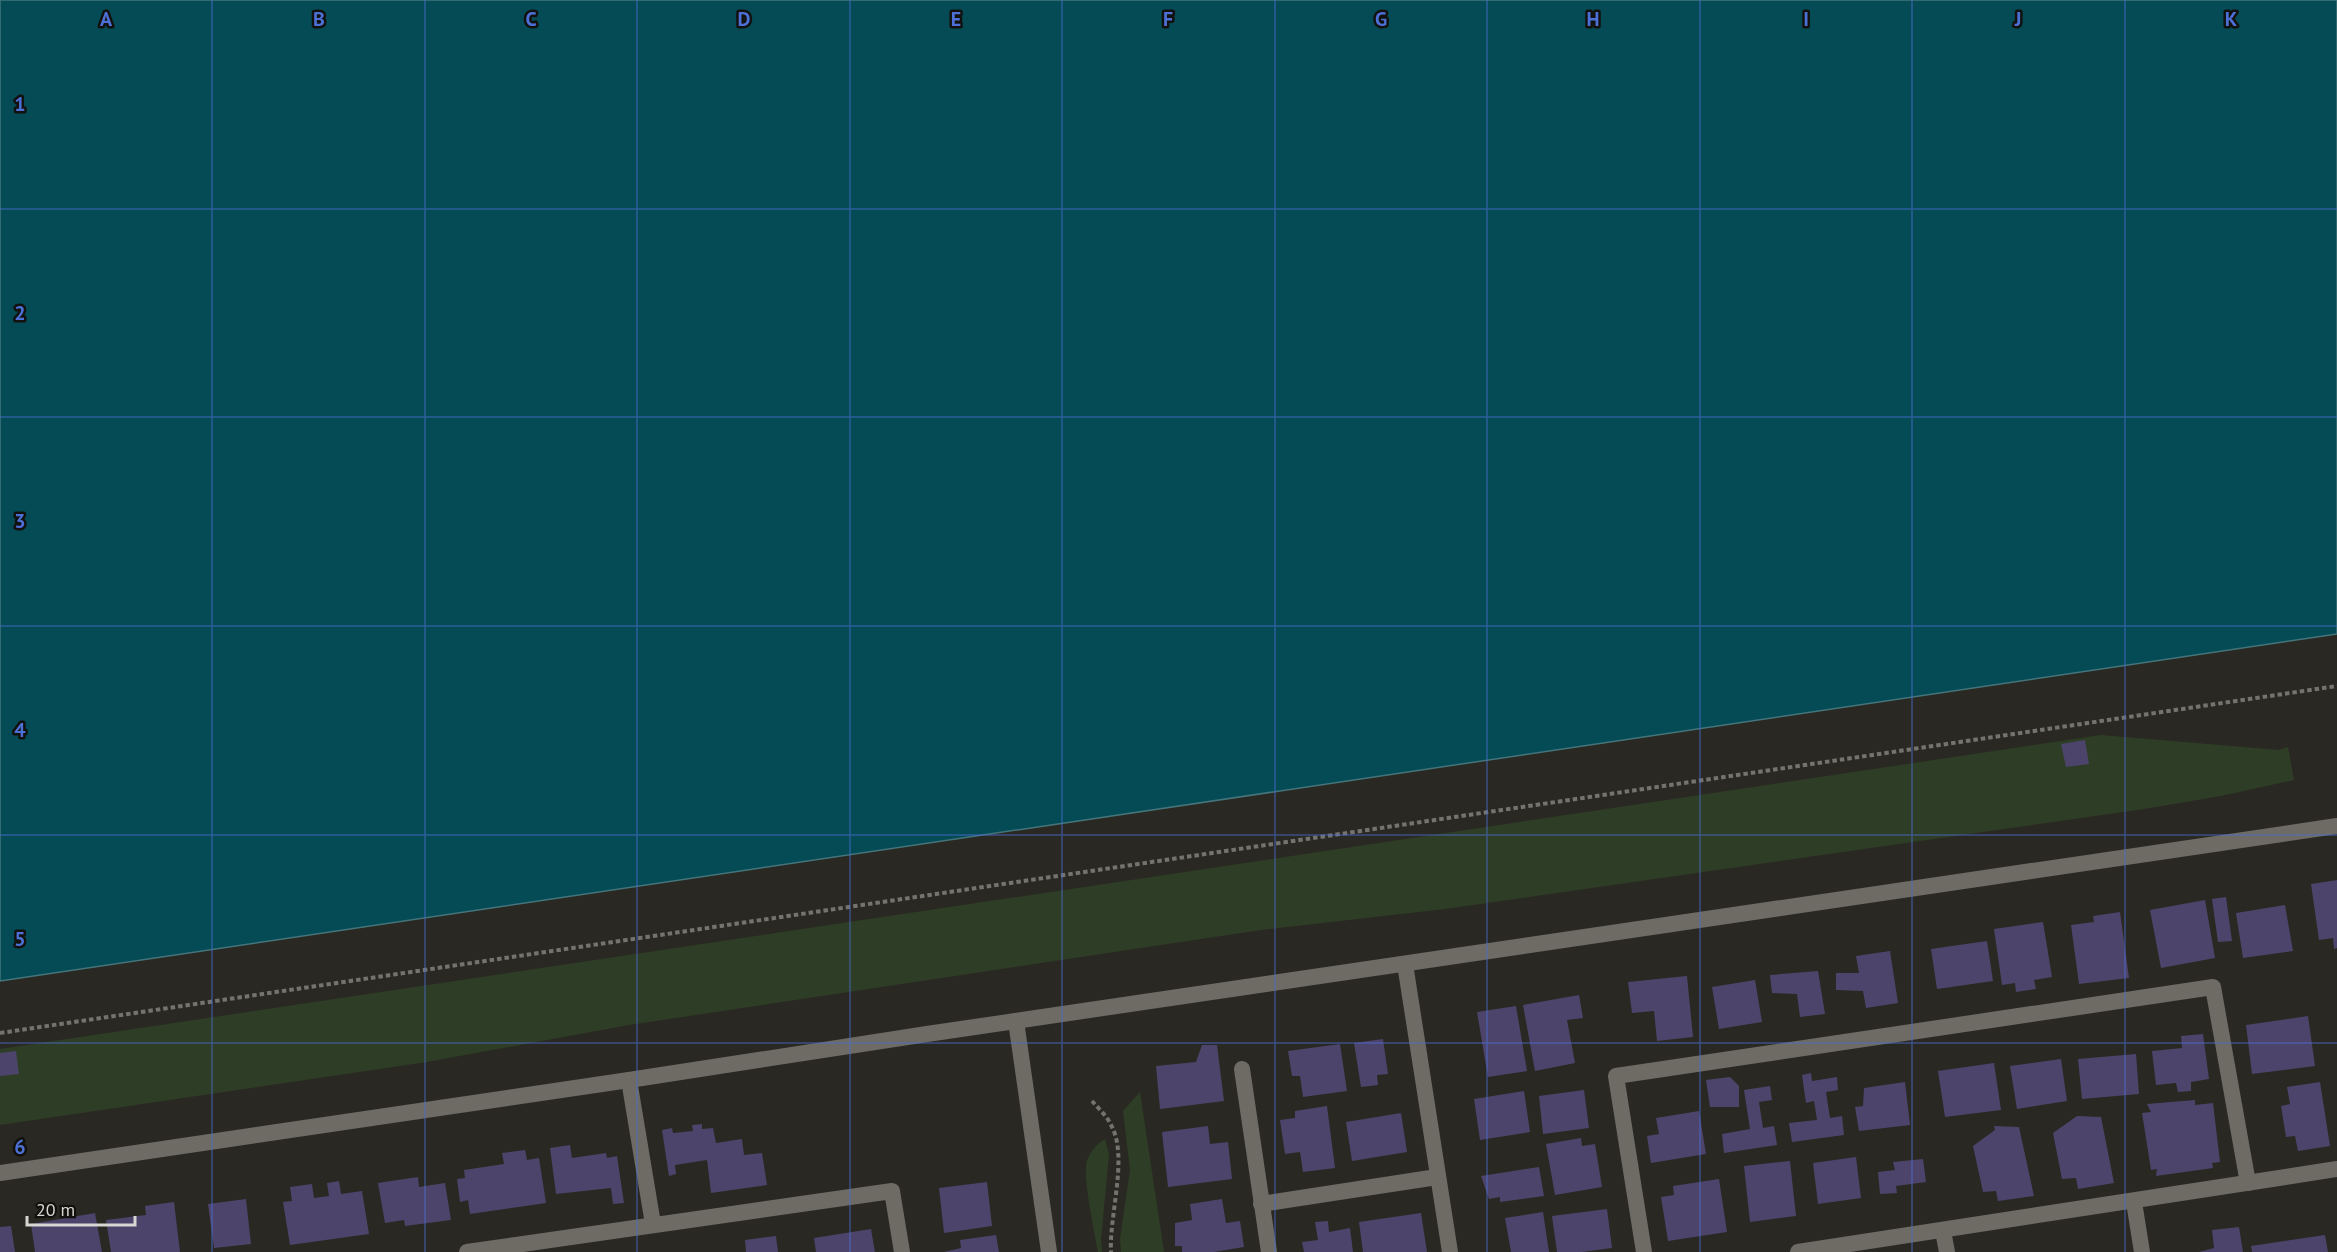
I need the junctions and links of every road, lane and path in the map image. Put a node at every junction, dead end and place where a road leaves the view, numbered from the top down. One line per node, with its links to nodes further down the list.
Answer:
1 (2337, 686): 5 (path)
2 (2337, 826): 3 (street)
3 (1405, 964): 4 (street); 11 (street)
4 (1016, 1021): 7 (street); 19 (street)
5 (0, 1033)
6 (1242, 1069): 14 (street)
7 (629, 1080): 10 (street); 15 (street)
8 (1092, 1101): 20 (path)
9 (2337, 1169): 12 (street)
10 (0, 1173)
11 (1437, 1177): 14 (street); 22 (street)
12 (2248, 1183): 13 (street); 23 (street)
13 (2134, 1202): 16 (street); 26 (street)
14 (1261, 1203): 21 (street)
15 (653, 1224): 17 (street); 18 (street)
16 (1943, 1231): 24 (street); 25 (street)
17 (467, 1252)
18 (902, 1252)
19 (1049, 1252)
20 (1111, 1252)
21 (1269, 1252)
22 (1450, 1252)
23 (1644, 1252)
24 (1798, 1252)
25 (1947, 1252)
26 (2142, 1252)

